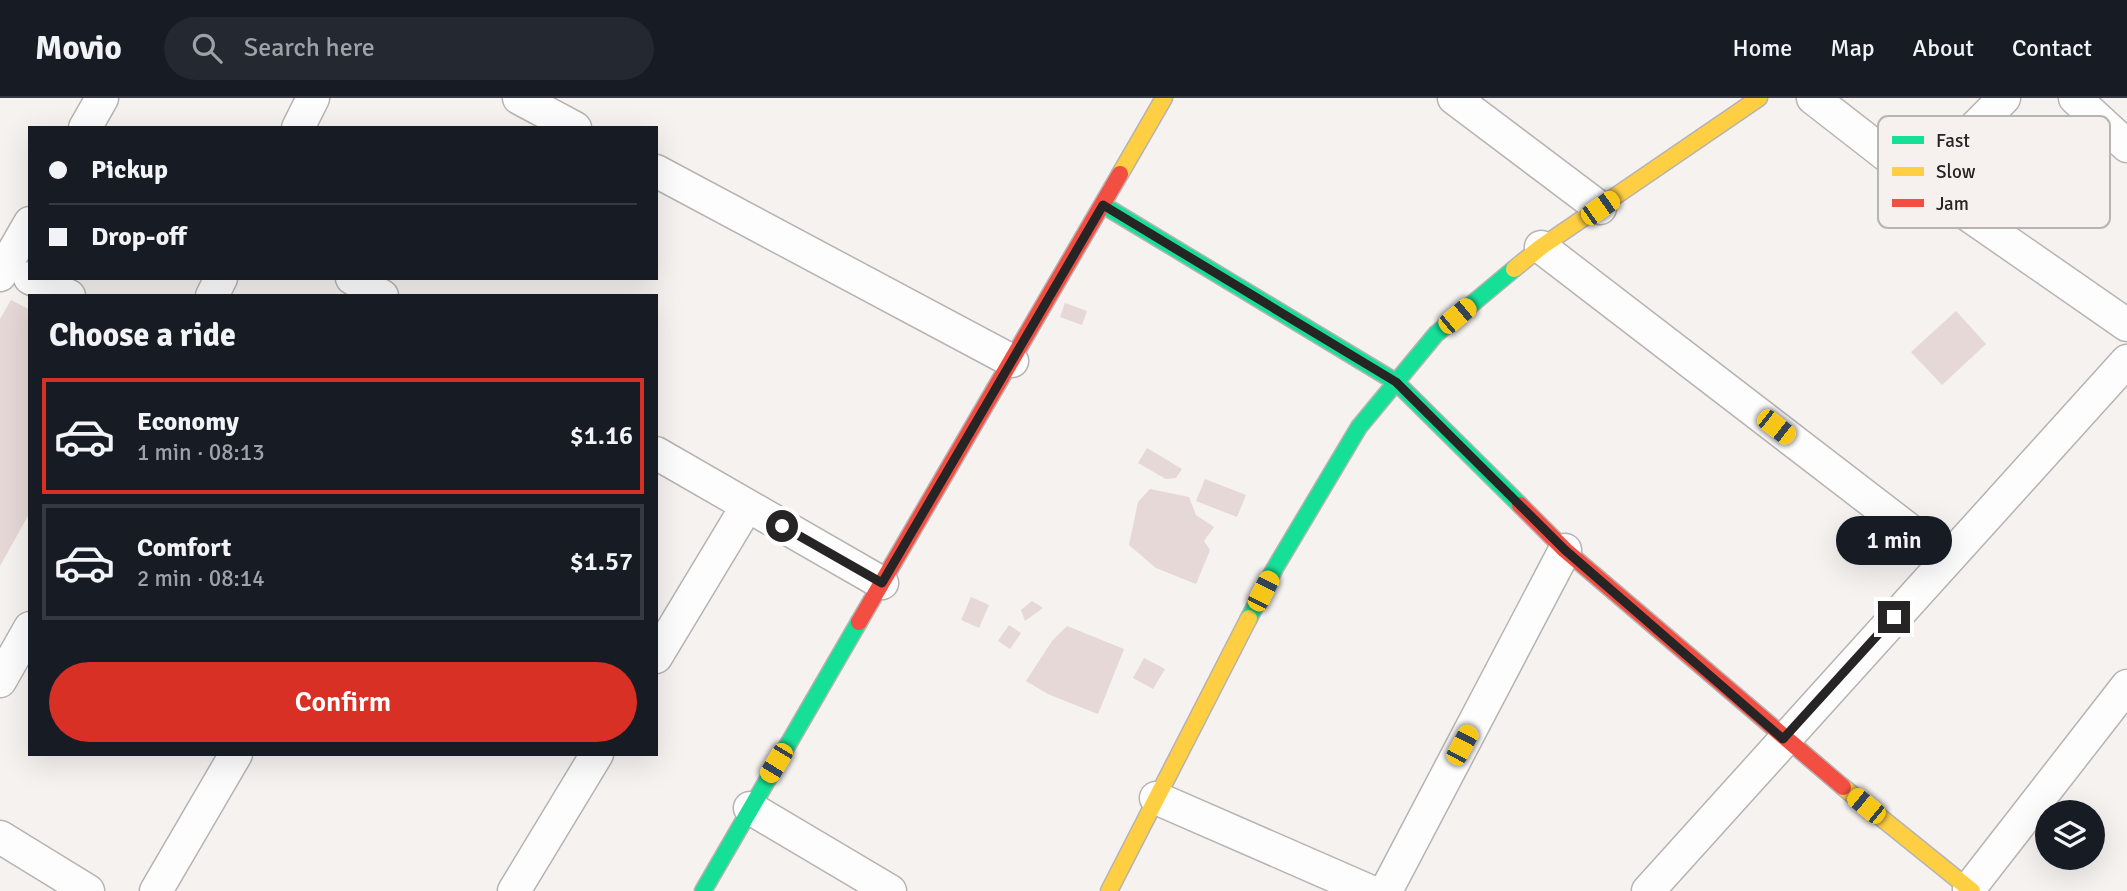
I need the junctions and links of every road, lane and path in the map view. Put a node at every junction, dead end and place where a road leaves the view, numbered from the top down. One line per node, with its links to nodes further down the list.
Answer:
1 (103, 98): 12 (street)
2 (313, 98): 13 (street)
3 (519, 98): 14 (street)
4 (1164, 98): 19 (street)
5 (1454, 98): 20 (street)
6 (1759, 98): 20 (street)
7 (1813, 98): 17 (street)
8 (2004, 98): 10 (street)
9 (2075, 98): 11 (street)
10 (1986, 116)
11 (2094, 116)
12 (86, 126)
13 (299, 126)
14 (571, 126)
15 (2110, 130): 16 (street)
16 (2127, 146)
17 (1878, 149)
18 (658, 172): 30 (street)
19 (1103, 205): 30 (street); 32 (street)
20 (1600, 208): 23 (street)
21 (1987, 228): 29 (street)
22 (28, 230): 24 (street)
23 (1541, 247): 32 (street); 36 (street)
24 (16, 275)
25 (29, 280): 27 (street)
26 (355, 280): 28 (street)
27 (64, 294)
28 (379, 294)
29 (2127, 325)
30 (1012, 361): 37 (street)
31 (2127, 361): 36 (street)
32 (1396, 382): 35 (street); 45 (street)
33 (658, 454): 34 (street)
34 (747, 506): 37 (street); 39 (street)
35 (1565, 550): 42 (street); 56 (street)
36 (1947, 559): 42 (street)
37 (882, 583): 46 (street)
38 (28, 632): 40 (street)
39 (658, 653)
40 (0, 681)
41 (2127, 686): 48 (street)
42 (1783, 739): 48 (street); 57 (street)
43 (235, 756): 50 (street)
44 (596, 756): 51 (street)
45 (1156, 798): 54 (street); 55 (street)
46 (750, 808): 52 (street); 53 (street)
47 (0, 837): 49 (street)
48 (1970, 890)
49 (88, 891)
50 (156, 891)
51 (514, 891)
52 (703, 891)
53 (890, 891)
54 (1109, 891)
55 (1369, 891)
56 (1386, 891)
57 (1648, 891)

